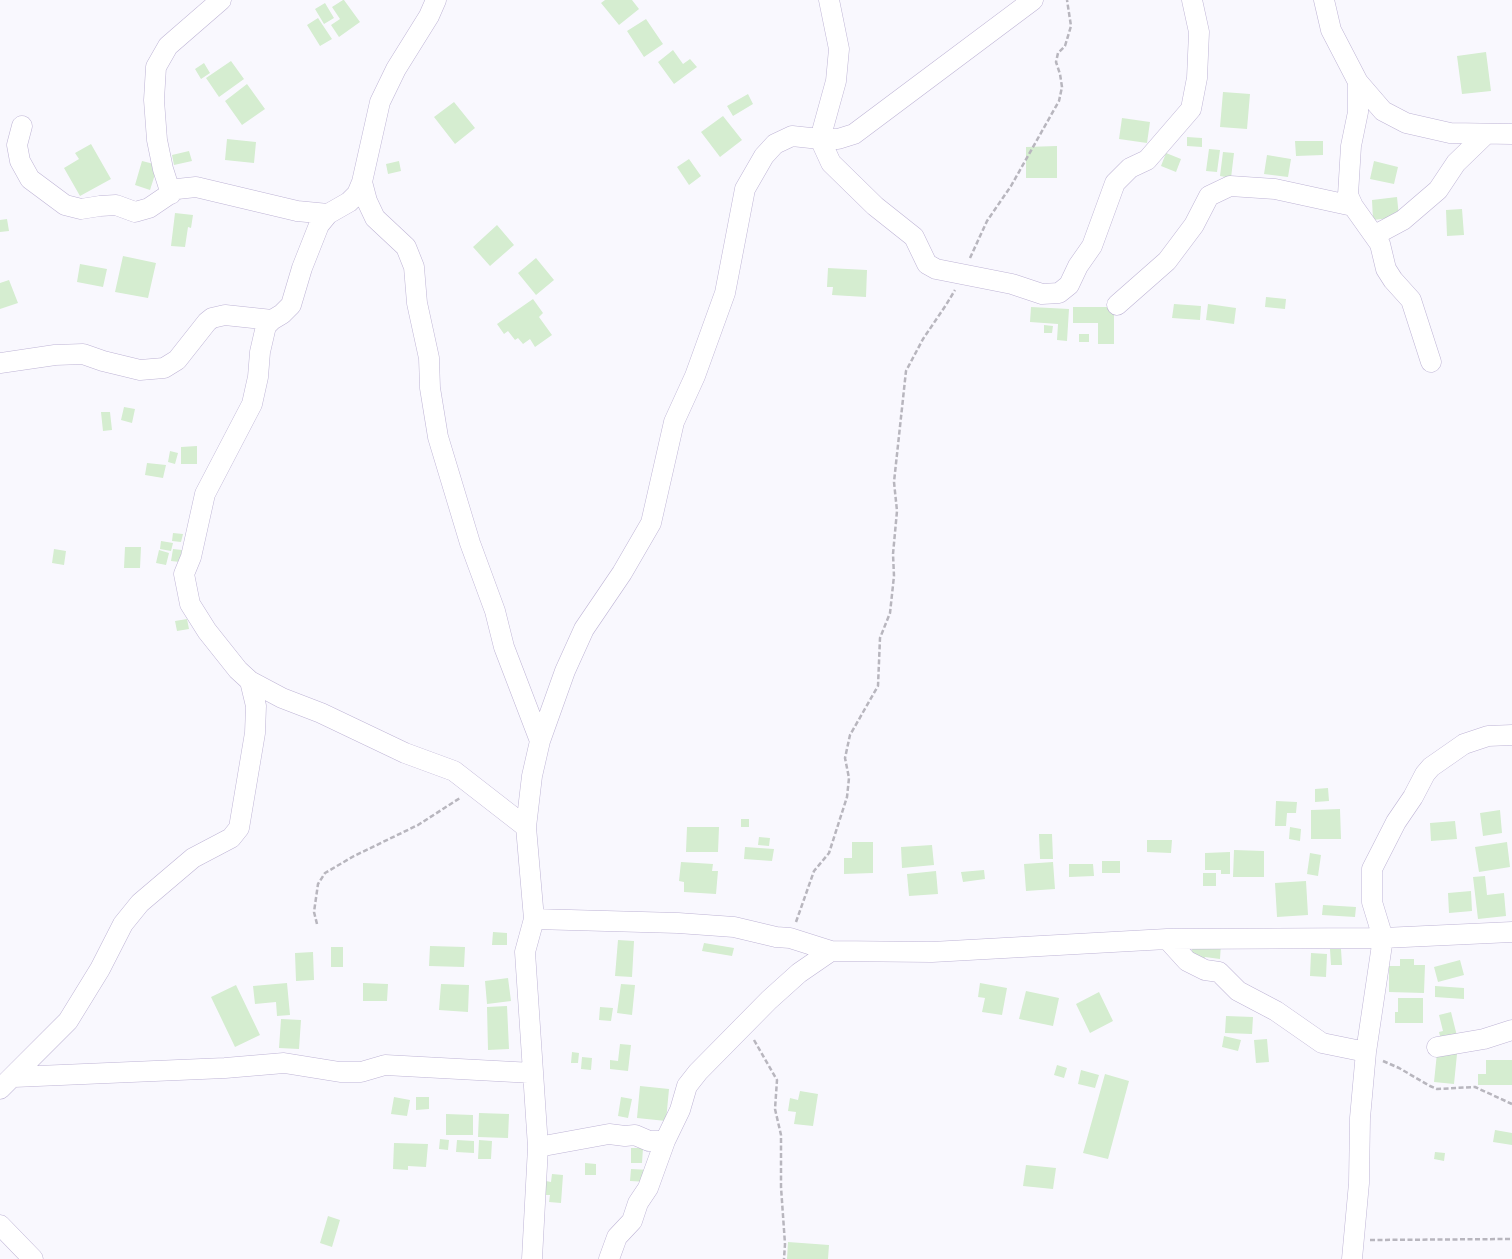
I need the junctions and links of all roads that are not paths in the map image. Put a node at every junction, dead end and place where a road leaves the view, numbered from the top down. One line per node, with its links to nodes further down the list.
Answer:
1 (221, 0): 13 (street)
2 (436, 0): 12 (street)
3 (829, 0): 11 (street)
4 (1033, 0): 11 (street)
5 (1192, 0): 11 (street)
6 (1324, 0): 7 (street)
7 (1358, 82): 9 (street); 14 (street)
8 (22, 126): 13 (street)
9 (1486, 134): 10 (street); 16 (street)
10 (1512, 134)
11 (820, 139): 23 (street)
12 (362, 182): 15 (street); 23 (street)
13 (171, 194): 15 (street)
14 (1353, 206): 16 (street); 17 (street)
15 (328, 214): 18 (street)
16 (1375, 235): 19 (street)
17 (1117, 305)
18 (272, 320): 20 (street); 21 (street)
19 (1431, 362)
20 (0, 363)
21 (250, 681): 24 (street); 34 (street)
22 (1512, 735): 27 (street)
23 (540, 741): 24 (street)
24 (526, 827): 25 (street)
25 (534, 919): 29 (street); 33 (street)
26 (1512, 932): 27 (street)
27 (1383, 938): 28 (street); 32 (street)
28 (1167, 939): 29 (street); 32 (street)
29 (831, 951): 35 (street)
30 (1512, 1030): 31 (street)
31 (1437, 1047)
32 (1366, 1052): 38 (street)
33 (533, 1072): 34 (street); 36 (street)
34 (7, 1083)
35 (665, 1142): 36 (street); 41 (street)
36 (538, 1148): 40 (street)
37 (0, 1224): 39 (street)
38 (1352, 1249)
39 (33, 1259)
40 (532, 1259)
41 (609, 1259)

